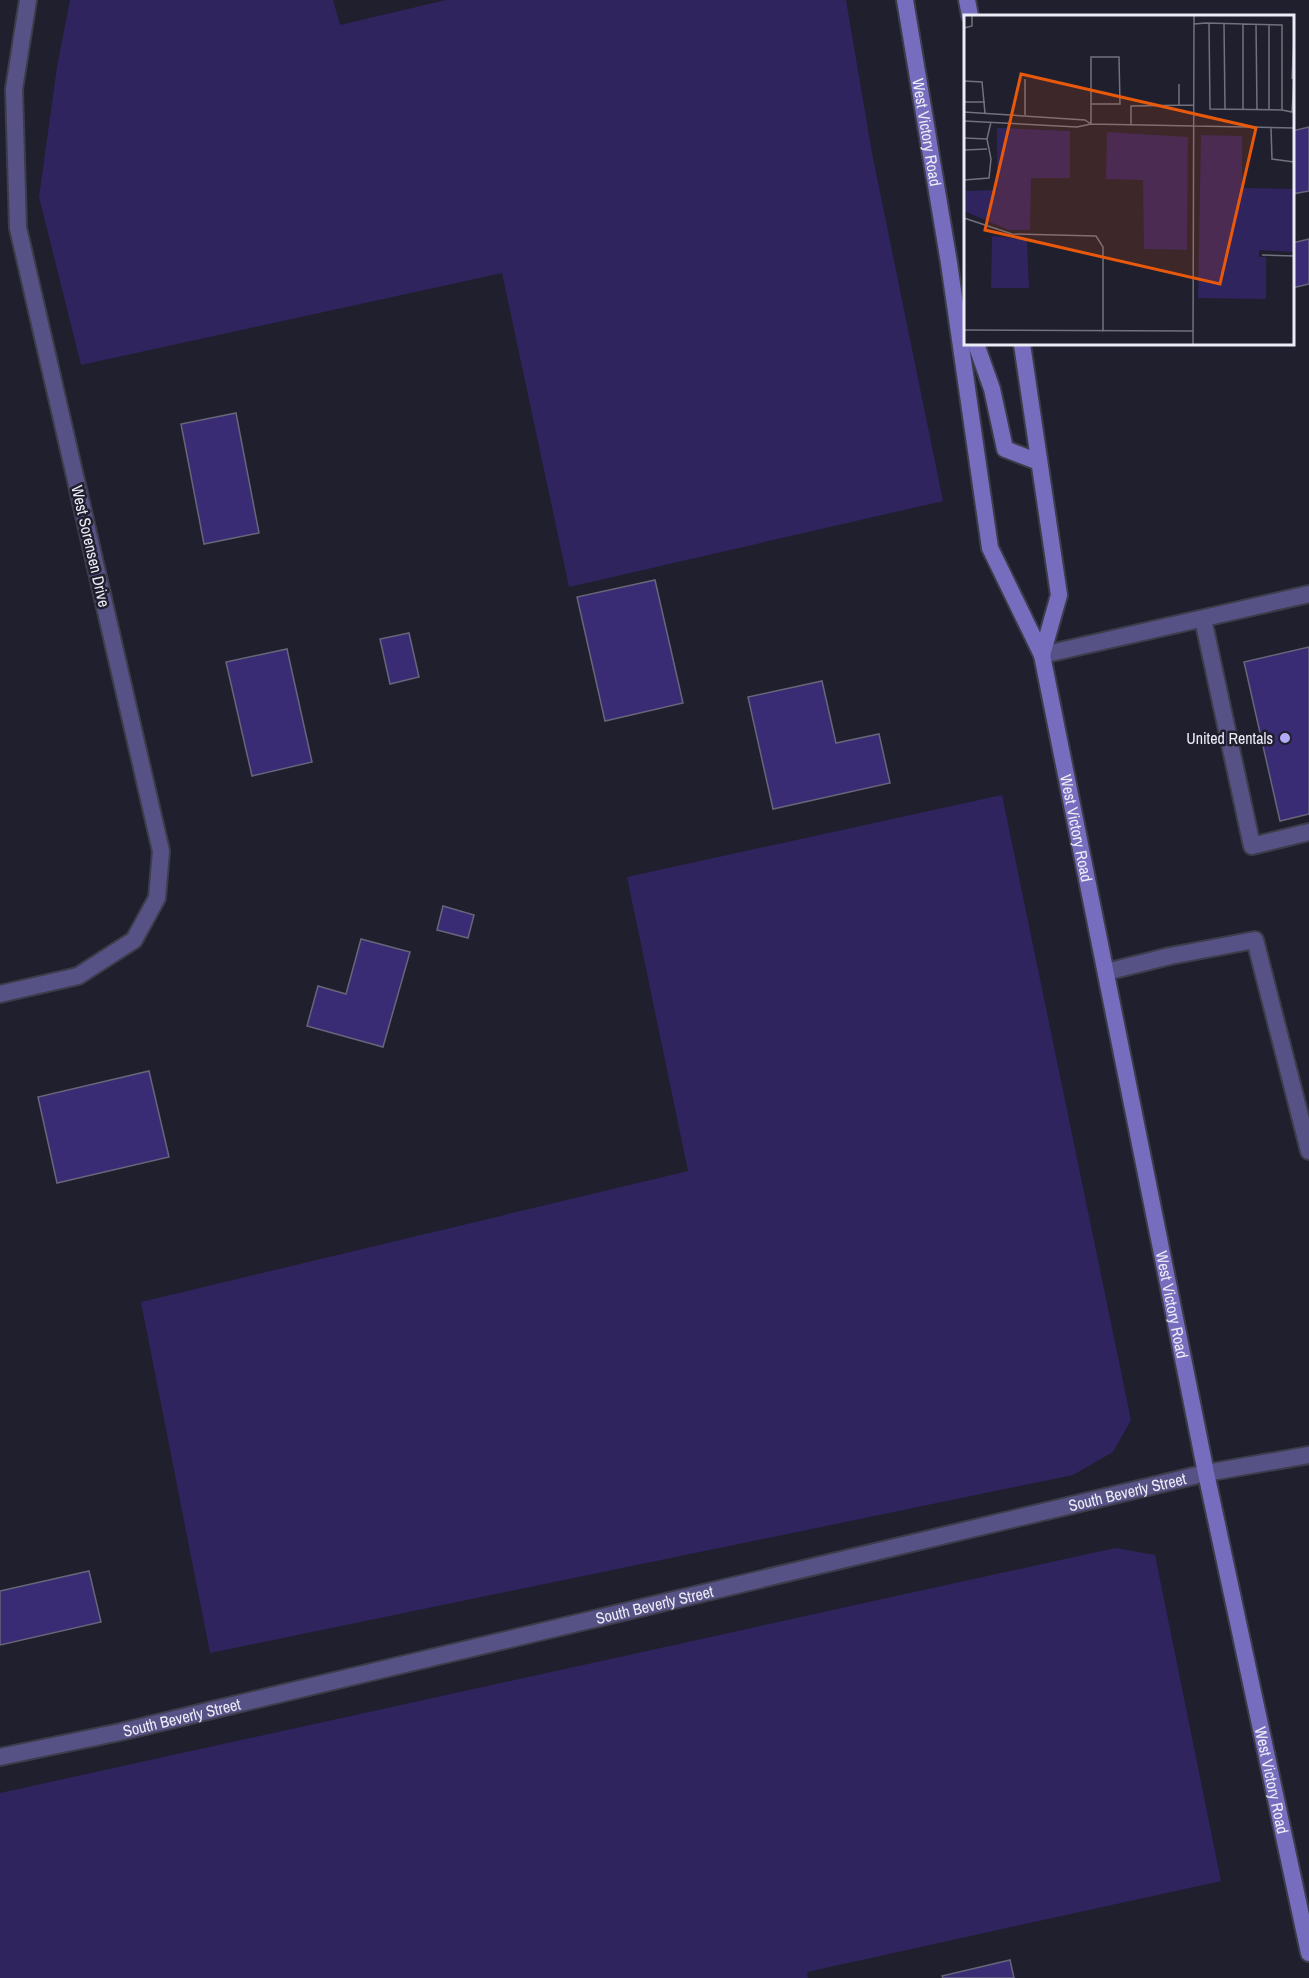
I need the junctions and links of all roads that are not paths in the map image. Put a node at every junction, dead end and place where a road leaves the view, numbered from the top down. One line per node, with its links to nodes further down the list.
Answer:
1 (28, 0): 15 (street, West Sorensen Drive)
2 (905, 0): 5 (main road, West Victory Road)
3 (967, 0): 4 (main road)
4 (970, 15)
5 (949, 263): 6 (main road, West Victory Road); 12 (main road, West Victory Road)
6 (964, 306)
7 (976, 345): 9 (main road)
8 (1022, 345): 9 (main road, West Victory Road)
9 (1039, 462): 12 (main road, West Victory Road)
10 (1309, 594): 11 (street)
11 (1203, 619): 12 (street); 13 (street)
12 (1042, 655): 14 (main road, West Victory Road)
13 (1309, 832)
14 (1106, 972): 16 (street); 18 (main road, West Victory Road)
15 (0, 994)
16 (1309, 1151)
17 (1309, 1455): 18 (street, South Beverly Street)
18 (1206, 1473): 19 (street, South Beverly Street); 20 (main road, West Victory Road)
19 (0, 1757)
20 (1309, 1953)

